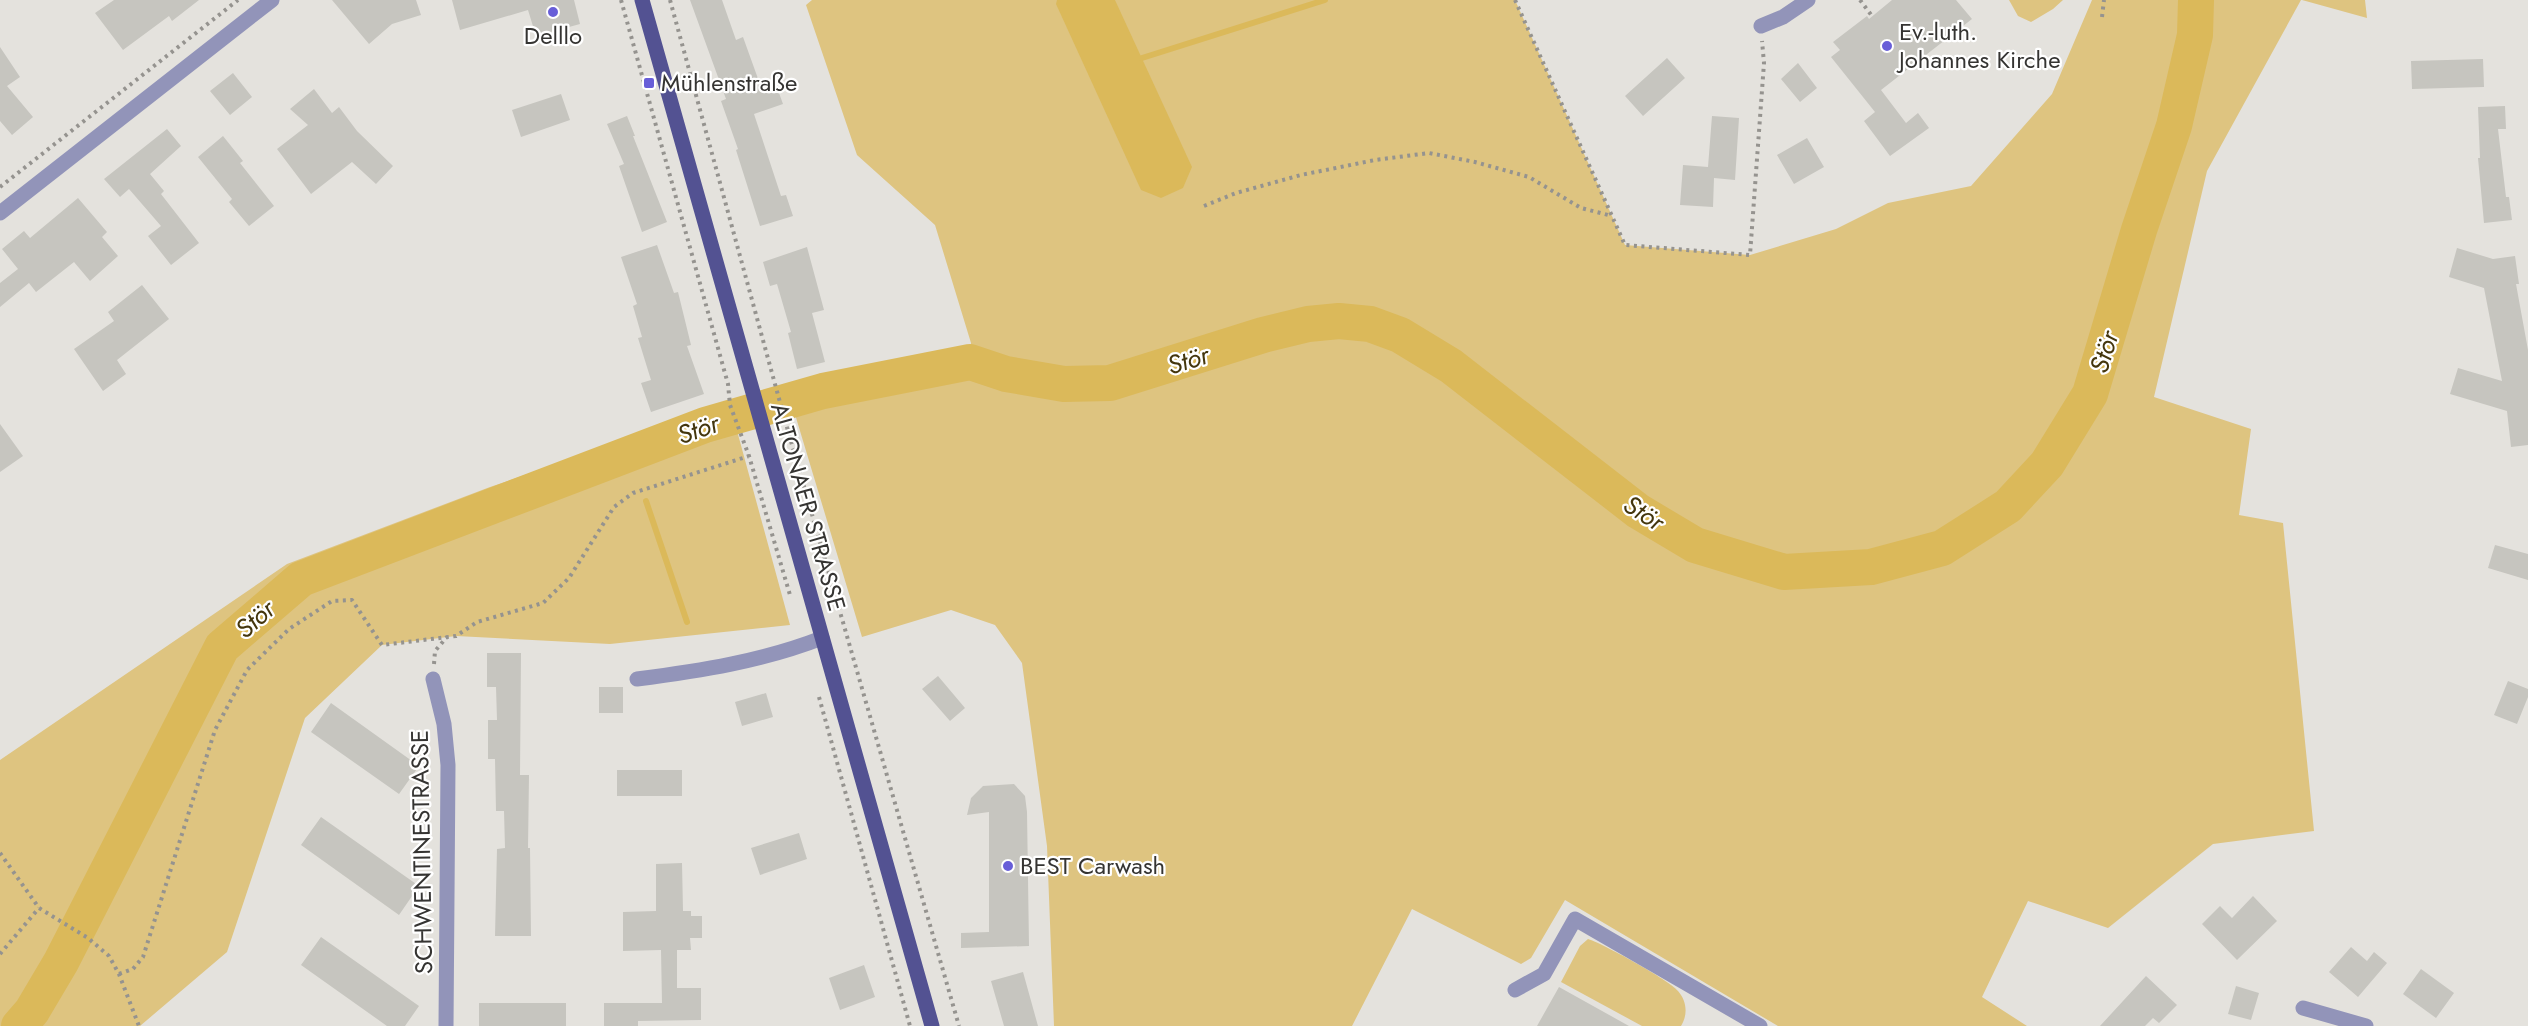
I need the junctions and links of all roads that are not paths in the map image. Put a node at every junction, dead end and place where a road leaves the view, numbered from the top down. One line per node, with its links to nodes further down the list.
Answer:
1 (271, 0): 5 (street)
2 (642, 0): 6 (main road, ALTONAER STRASSE)
3 (1808, 0): 4 (street)
4 (1761, 26)
5 (0, 213)
6 (822, 638): 8 (street); 12 (main road, ALTONAER STRASSE)
7 (432, 679): 11 (street, SCHWENTINESTRASSE)
8 (637, 679)
9 (1515, 990): 13 (street)
10 (2303, 1008): 14 (street)
11 (446, 1026)
12 (932, 1026)
13 (1760, 1026)
14 (2366, 1026)

